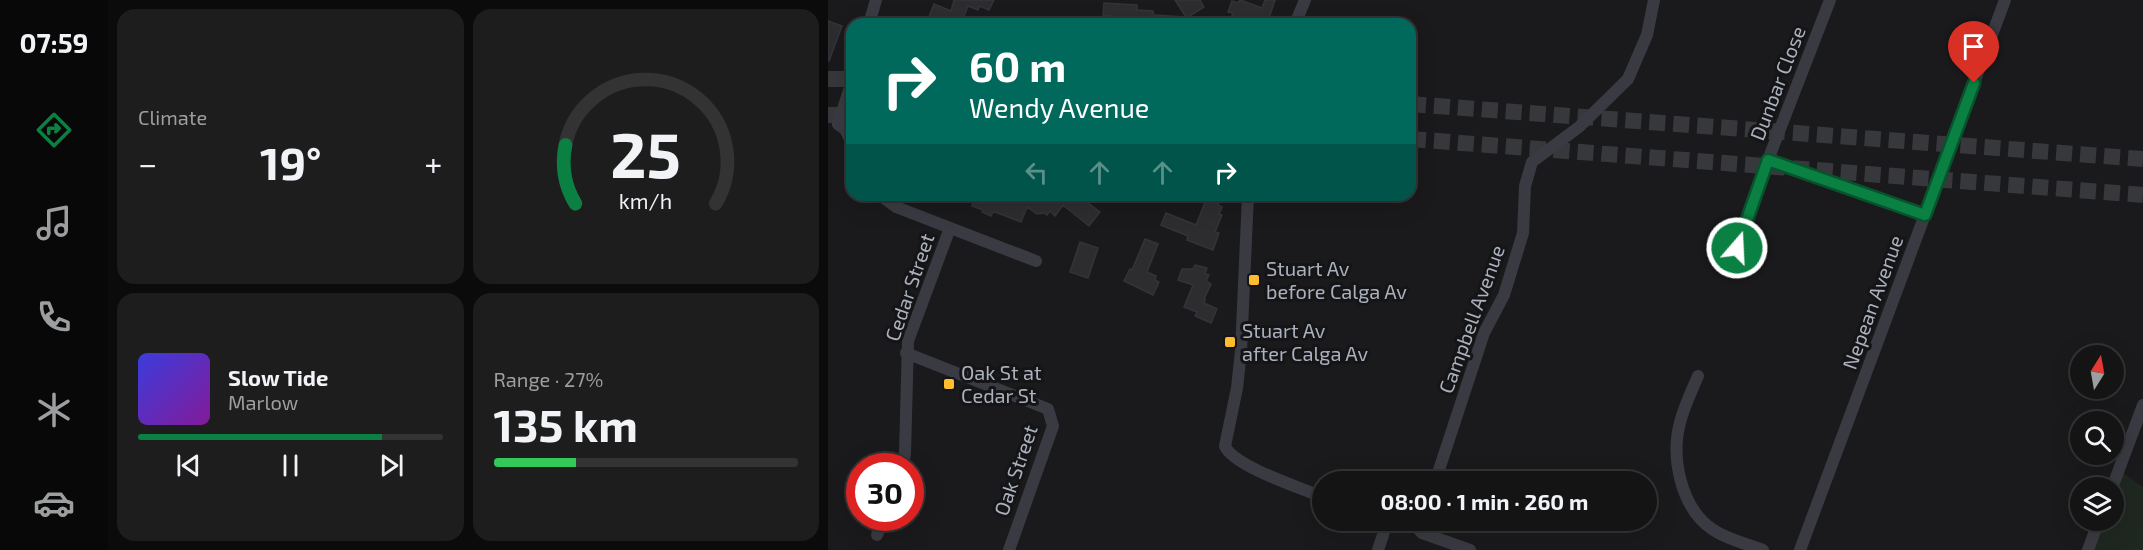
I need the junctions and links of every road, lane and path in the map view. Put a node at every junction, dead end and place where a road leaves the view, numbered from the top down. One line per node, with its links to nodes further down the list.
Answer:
1 (876, 0): 6 (street)
2 (1305, 0): 7 (street)
3 (1654, 0): 21 (street, Campbell Avenue)
4 (1830, 0): 10 (street, Dunbar Close)
5 (2005, 0): 13 (street, Nepean Avenue)
6 (871, 18)
7 (1298, 18)
8 (846, 95): 9 (street)
9 (833, 126)
10 (1768, 160): 13 (street); 15 (street, Dunbar Close)
11 (888, 201): 14 (street)
12 (1248, 201): 23 (street)
13 (1925, 215): 33 (street, Nepean Avenue)
14 (950, 228): 16 (street); 17 (street, Cedar Street)
15 (1737, 248)
16 (1036, 261)
17 (906, 353): 20 (street, Cedar Street); 29 (street, Oak Street)
18 (1698, 376): 32 (street)
19 (2143, 405): 22 (street)
20 (905, 453)
21 (1439, 471)
22 (2116, 477)
23 (1312, 493)
24 (879, 531): 28 (street)
25 (1382, 531): 30 (street)
26 (1421, 531): 31 (street)
27 (2095, 531): 34 (street)
28 (877, 535)
29 (1008, 550)
30 (1377, 550)
31 (1470, 550)
32 (1763, 550)
33 (1800, 550)
34 (2088, 550)

